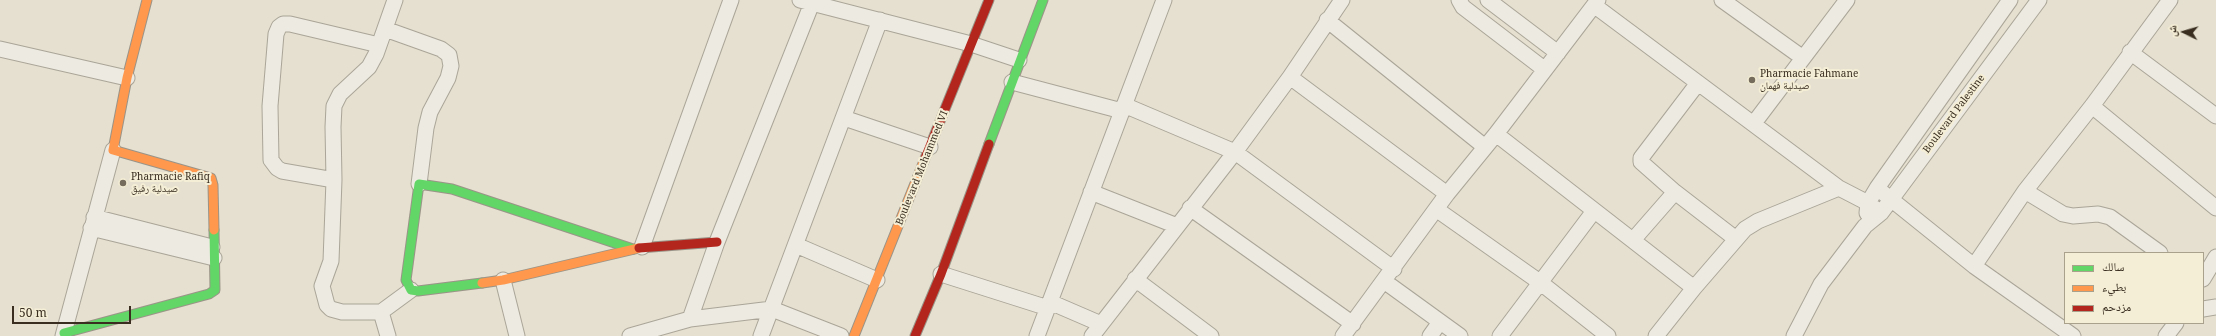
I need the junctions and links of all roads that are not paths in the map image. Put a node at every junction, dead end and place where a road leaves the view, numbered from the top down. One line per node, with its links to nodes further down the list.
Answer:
1 (147, 0): 29 (street)
2 (395, 0): 19 (street)
3 (731, 0): 64 (street)
4 (989, 0): 20 (street, Boulevard Mohammed VI)
5 (1043, 0): 26 (street)
6 (1164, 0): 33 (street)
7 (1342, 0): 18 (street)
8 (1488, 0): 24 (street)
9 (1722, 0): 25 (street)
10 (1847, 0): 25 (street)
11 (2010, 0): 45 (street, Boulevard Palestine)
12 (2039, 0): 50 (street, Boulevard Palestine)
13 (2170, 0): 23 (street)
14 (806, 2): 17 (street); 62 (street)
15 (1464, 2): 27 (street)
16 (1596, 3): 24 (street); 31 (street)
17 (880, 20): 20 (street); 35 (street)
18 (1327, 20): 28 (street); 38 (street)
19 (385, 29): 21 (street); 43 (street)
20 (971, 44): 26 (street); 39 (street, Boulevard Mohammed VI)
21 (379, 45): 42 (street); 42 (street)
22 (0, 49): 29 (street)
23 (2130, 52): 32 (street); 34 (street)
24 (1558, 53): 27 (street)
25 (1803, 58): 36 (street)
26 (1019, 60): 30 (street)
27 (1544, 69): 37 (street)
28 (1290, 77): 41 (street); 49 (street)
29 (127, 78): 40 (street)
30 (1012, 82): 33 (street); 70 (street)
31 (1698, 82): 36 (street); 48 (street)
32 (2092, 106): 46 (street); 53 (street)
33 (1123, 108): 41 (street); 47 (street)
34 (2216, 116)
35 (844, 118): 39 (street); 63 (street)
36 (1754, 123): 44 (street)
37 (1496, 134): 38 (street); 55 (street)
38 (1485, 146): 49 (street)
39 (930, 147): 74 (street, Boulevard Mohammed VI)
40 (113, 150): 57 (street); 66 (street)
41 (1234, 152): 52 (street); 69 (street)
42 (334, 180): 83 (street)
43 (419, 184): 64 (street); 78 (street)
44 (1839, 188): 51 (street); 60 (street)
45 (1876, 188): 50 (street); 51 (street, Boulevard Palestine)
46 (2025, 191): 65 (street); 68 (street)
47 (1091, 192): 58 (street); 79 (street)
48 (1675, 192): 60 (street); 61 (street)
49 (1446, 194): 54 (street)
50 (1891, 198): 56 (street, Boulevard Palestine); 68 (street)
51 (1868, 203): 56 (street); 59 (street, Boulevard Palestine)
52 (1190, 208): 58 (street); 88 (street)
53 (2216, 208)
54 (1436, 209): 69 (street); 76 (street)
55 (1594, 211): 61 (street); 76 (street)
56 (1880, 213): 59 (street, Boulevard Palestine)
57 (93, 223): 66 (street); 89 (street)
58 (1176, 226): 72 (street)
59 (1865, 226): 104 (street, Boulevard Palestine)
60 (1736, 239): 77 (street)
61 (1633, 240): 77 (street)
62 (717, 242): 64 (street); 84 (street)
63 (796, 245): 74 (street); 81 (street)
64 (637, 248): 73 (street)
65 (2159, 252)
66 (214, 253): 89 (street)
67 (2216, 257): 71 (street)
68 (1974, 266): 105 (street)
69 (1394, 269): 75 (street)
70 (941, 274): 79 (street); 96 (street)
71 (2204, 277)
72 (1135, 279): 87 (street); 98 (street)
73 (504, 280): 78 (street); 91 (street)
74 (877, 280): 95 (street, Boulevard Mohammed VI)
75 (1384, 281): 85 (street); 88 (street)
76 (1541, 283): 101 (street); 102 (street)
77 (1694, 288): 103 (street)
78 (411, 290): 83 (street)
79 (1049, 305): 87 (street); 97 (street)
80 (2216, 307): 82 (street)
81 (772, 309): 84 (street); 93 (street); 94 (street)
82 (2204, 309)
83 (381, 312): 90 (street)
84 (690, 319): 92 (street)
85 (1440, 322): 99 (street); 100 (street)
86 (2175, 324): 106 (street)
87 (1097, 330)
88 (1348, 330)
89 (64, 335)
90 (388, 336)
91 (518, 336)
92 (630, 336)
93 (761, 336)
94 (841, 336)
95 (854, 336)
96 (915, 336)
97 (1037, 336)
98 (1211, 336)
99 (1430, 336)
100 (1460, 336)
101 (1500, 336)
102 (1608, 336)
103 (1656, 336)
104 (1794, 336)
105 (2074, 336)
106 (2166, 336)

